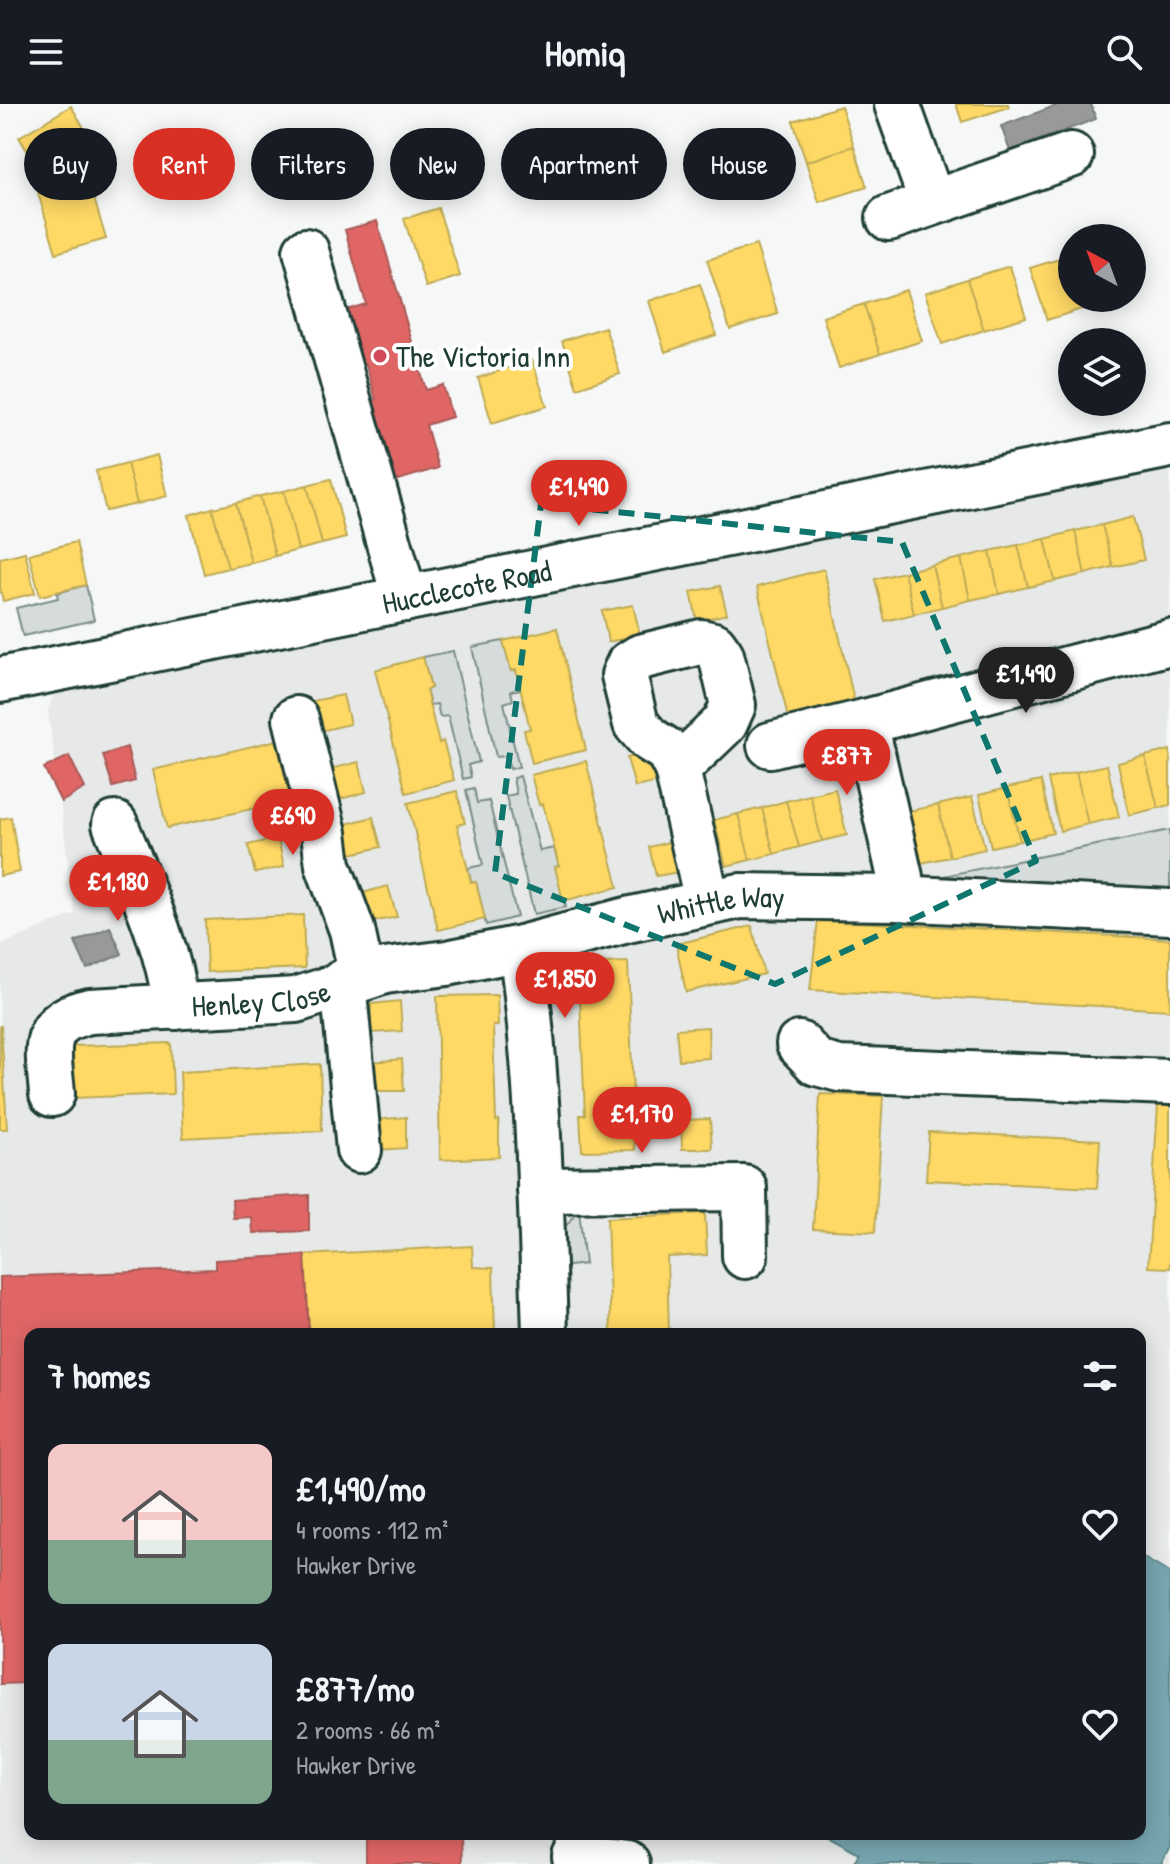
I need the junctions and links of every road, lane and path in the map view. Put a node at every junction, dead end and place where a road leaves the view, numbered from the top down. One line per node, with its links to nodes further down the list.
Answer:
1 (897, 104): 3 (street)
2 (1071, 155): 3 (street)
3 (932, 202): 4 (street)
4 (889, 218)
5 (306, 251): 7 (street)
6 (1170, 445): 7 (street, Hucclecote Road)
7 (405, 599): 9 (street, Hucclecote Road)
8 (1170, 642): 11 (street)
9 (0, 680)
10 (296, 719): 19 (street, Henley Close)
11 (865, 722): 12 (street); 15 (street)
12 (770, 745)
13 (677, 769): 16 (street)
14 (115, 824): 20 (street, Henley Close)
15 (897, 898): 16 (street, Whittle Way); 17 (street, Whittle Way)
16 (707, 901): 18 (street, Whittle Way)
17 (1170, 912)
18 (521, 948): 19 (street, Henley Close); 25 (street)
19 (353, 980): 20 (street, Henley Close); 24 (street, Henley Close)
20 (176, 1007): 23 (street, Henley Close)
21 (799, 1044): 22 (street)
22 (1170, 1082)
23 (52, 1094)
24 (359, 1150)
25 (540, 1190): 26 (street); 27 (street)
26 (745, 1256)
27 (545, 1328)
28 (575, 1852): 29 (street)
29 (627, 1864)

